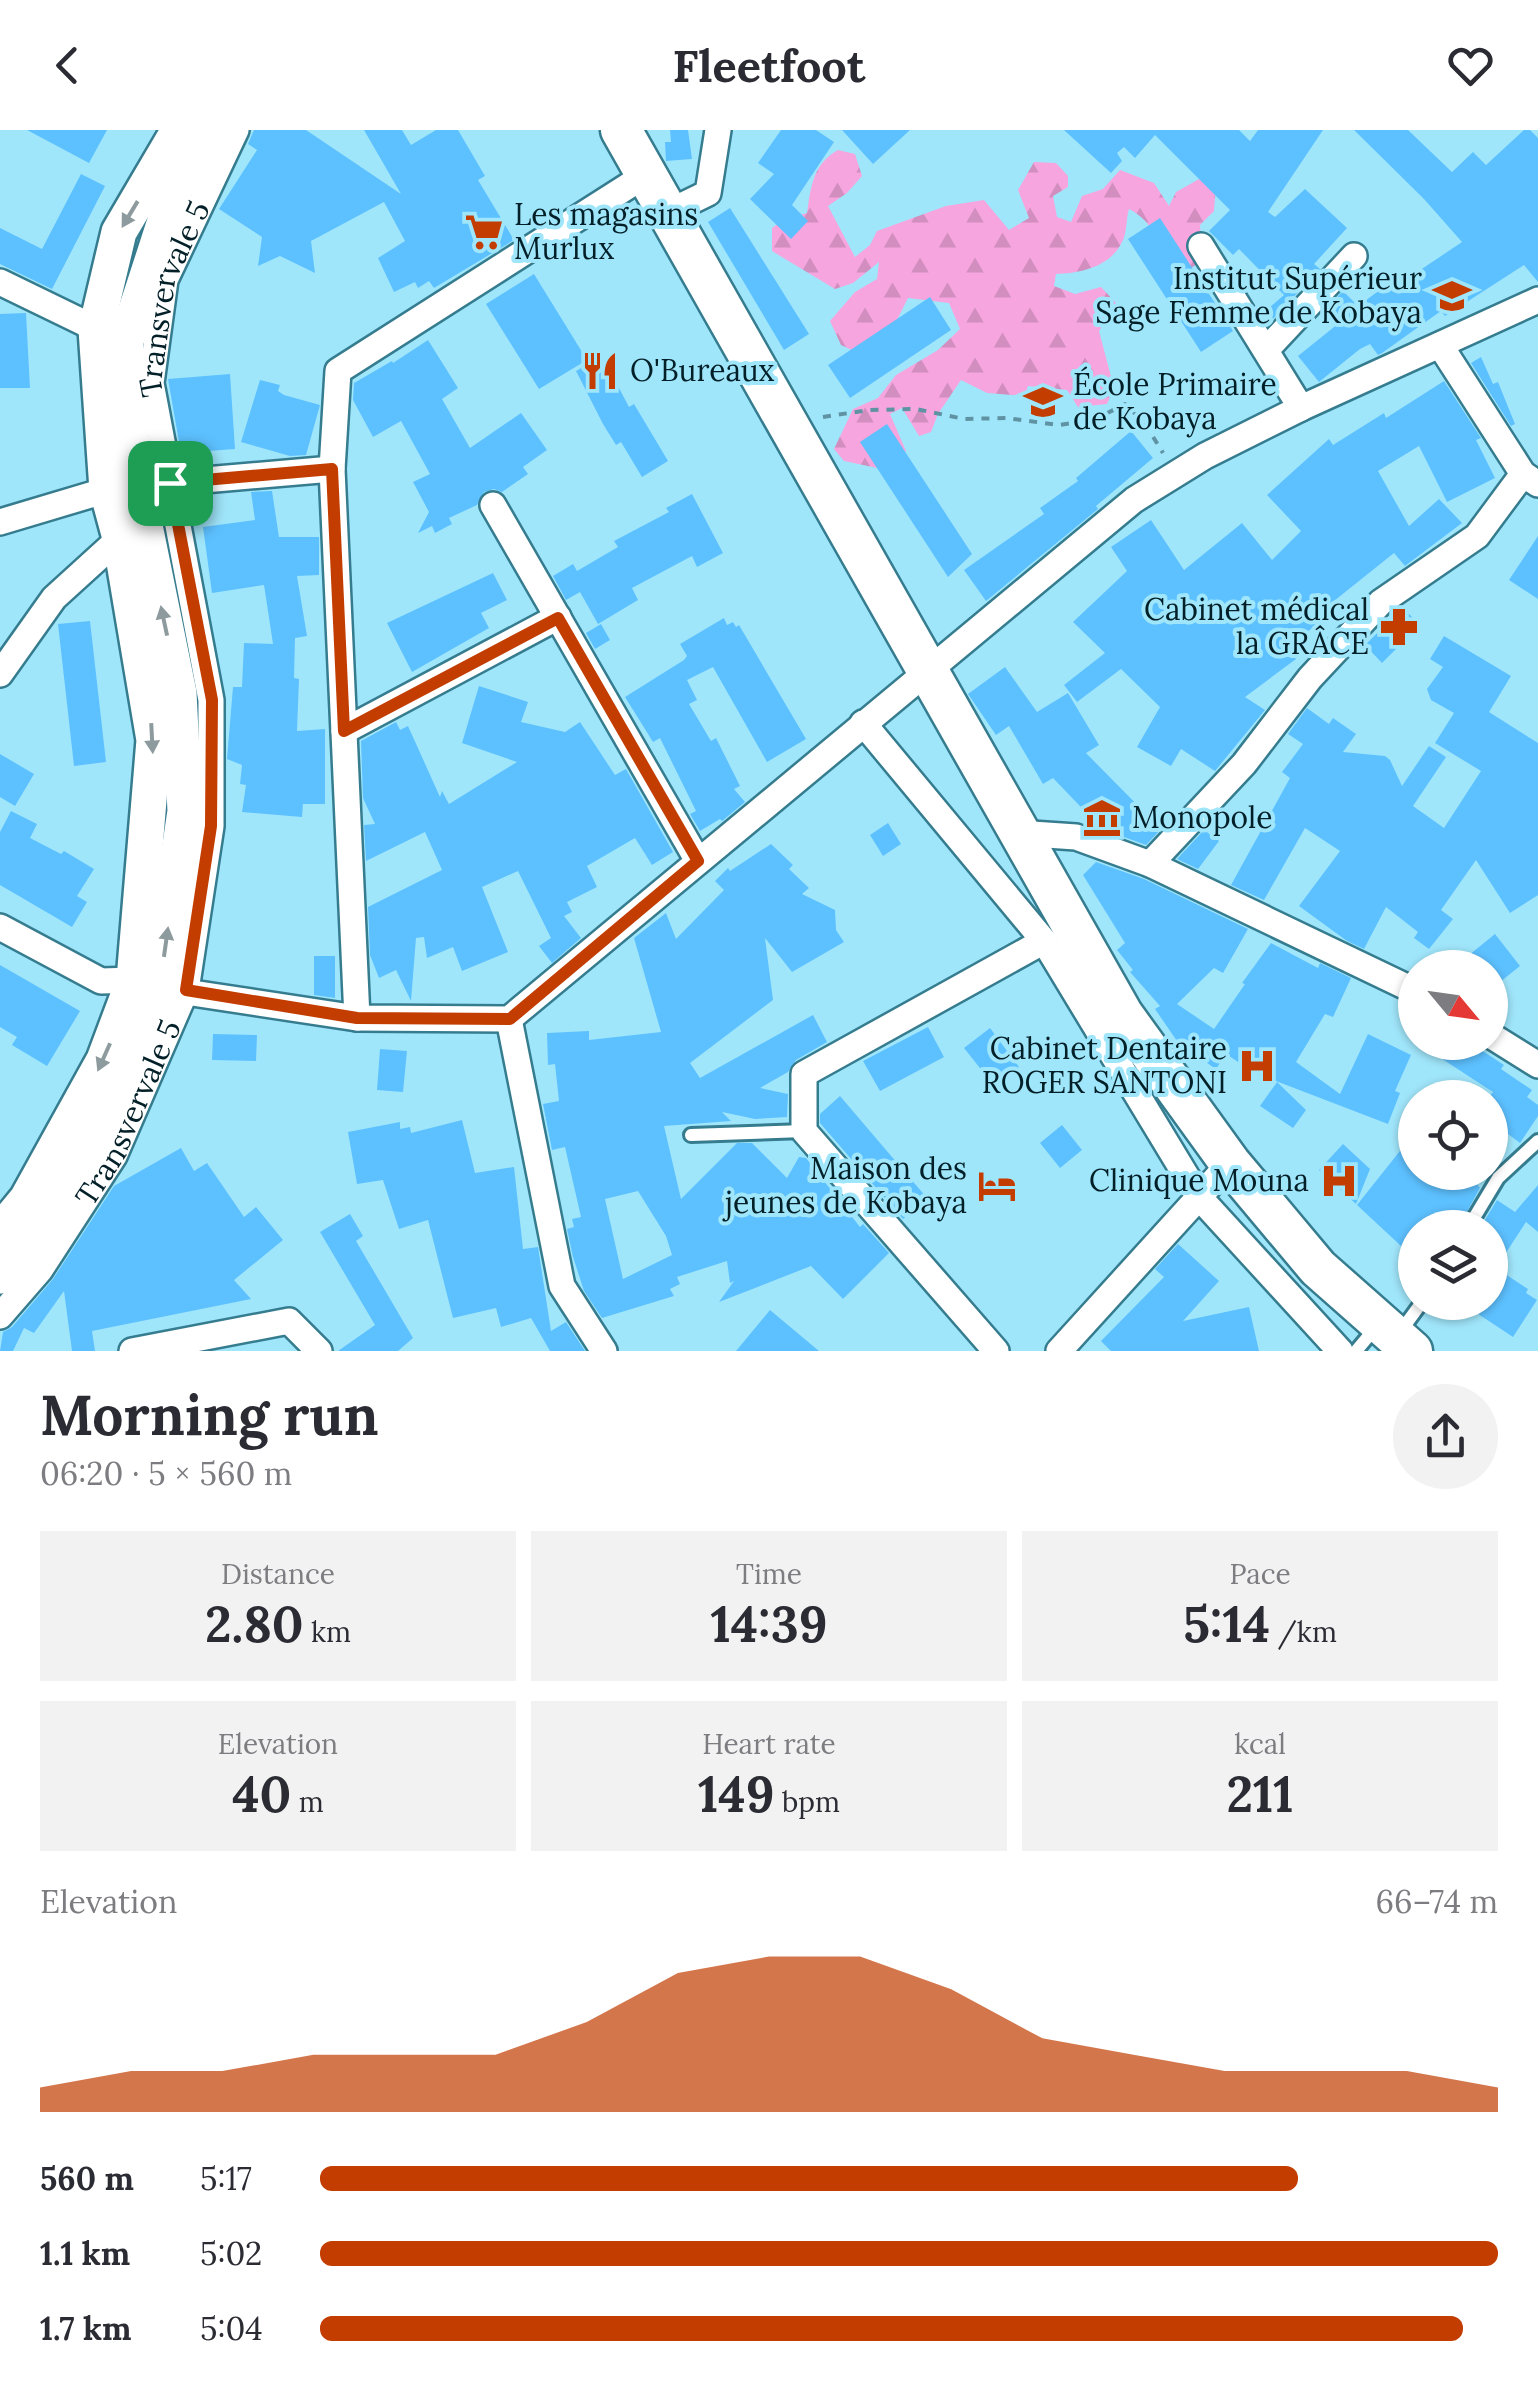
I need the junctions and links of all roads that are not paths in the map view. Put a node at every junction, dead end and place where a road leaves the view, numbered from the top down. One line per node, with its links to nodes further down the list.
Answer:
1 (180, 130): 12 (main road, Transvervale 5, one-way to 12)
2 (212, 130): 12 (main road, Transvervale 5)
3 (236, 130): 18 (street, Transvervale 5)
4 (621, 130): 6 (main road)
5 (718, 130): 7 (street)
6 (647, 174): 7 (main road); 16 (street)
7 (669, 212): 24 (main road)
8 (1202, 246): 14 (street)
9 (1354, 256): 14 (street)
10 (0, 282): 12 (street)
11 (1538, 300): 13 (street)
12 (111, 335): 19 (main road, Transvervale 5); 34 (main road, Transvervale 5, one-way to 12)
13 (1440, 346): 15 (street); 17 (street)
14 (1266, 350): 15 (street)
15 (1302, 408): 24 (street)
16 (332, 469): 18 (street); 27 (street)
17 (1530, 479): 30 (street)
18 (170, 483): 34 (street, Transvervale 5)
19 (106, 490): 21 (street); 22 (main road, Transvervale 5)
20 (493, 505): 23 (street)
21 (0, 522)
22 (120, 538): 25 (street); 34 (main road, Transvervale 5, one-way to 34)
23 (558, 618): 27 (street); 29 (street)
24 (926, 670): 26 (street); 28 (main road)
25 (0, 674)
26 (863, 722): 29 (street); 32 (street)
27 (344, 731): 35 (street)
28 (1017, 833): 30 (street); 42 (main road)
29 (698, 861): 36 (street)
30 (1150, 864): 33 (street)
31 (0, 927): 34 (street)
32 (1044, 941): 39 (street); 43 (street)
33 (1398, 983)
34 (160, 986): 35 (street); 45 (main road, Transvervale 5, one-way to 45); 46 (main road, Transvervale 5); 47 (street, Transvervale 5)
35 (357, 1018): 36 (street)
36 (510, 1019): 52 (street)
37 (1508, 1043): 38 (street)
38 (1534, 1055)
39 (804, 1131): 40 (lane); 53 (street)
40 (691, 1135)
41 (1538, 1141): 44 (lane)
42 (1230, 1163): 43 (street); 49 (main road)
43 (1199, 1197): 54 (street); 55 (street)
44 (1479, 1210)
45 (0, 1232)
46 (0, 1276)
47 (0, 1316)
48 (1405, 1320): 49 (lane)
49 (1386, 1340)
50 (132, 1351): 51 (street)
51 (319, 1351)
52 (604, 1351)
53 (996, 1351)
54 (1058, 1351)
55 (1340, 1351)

